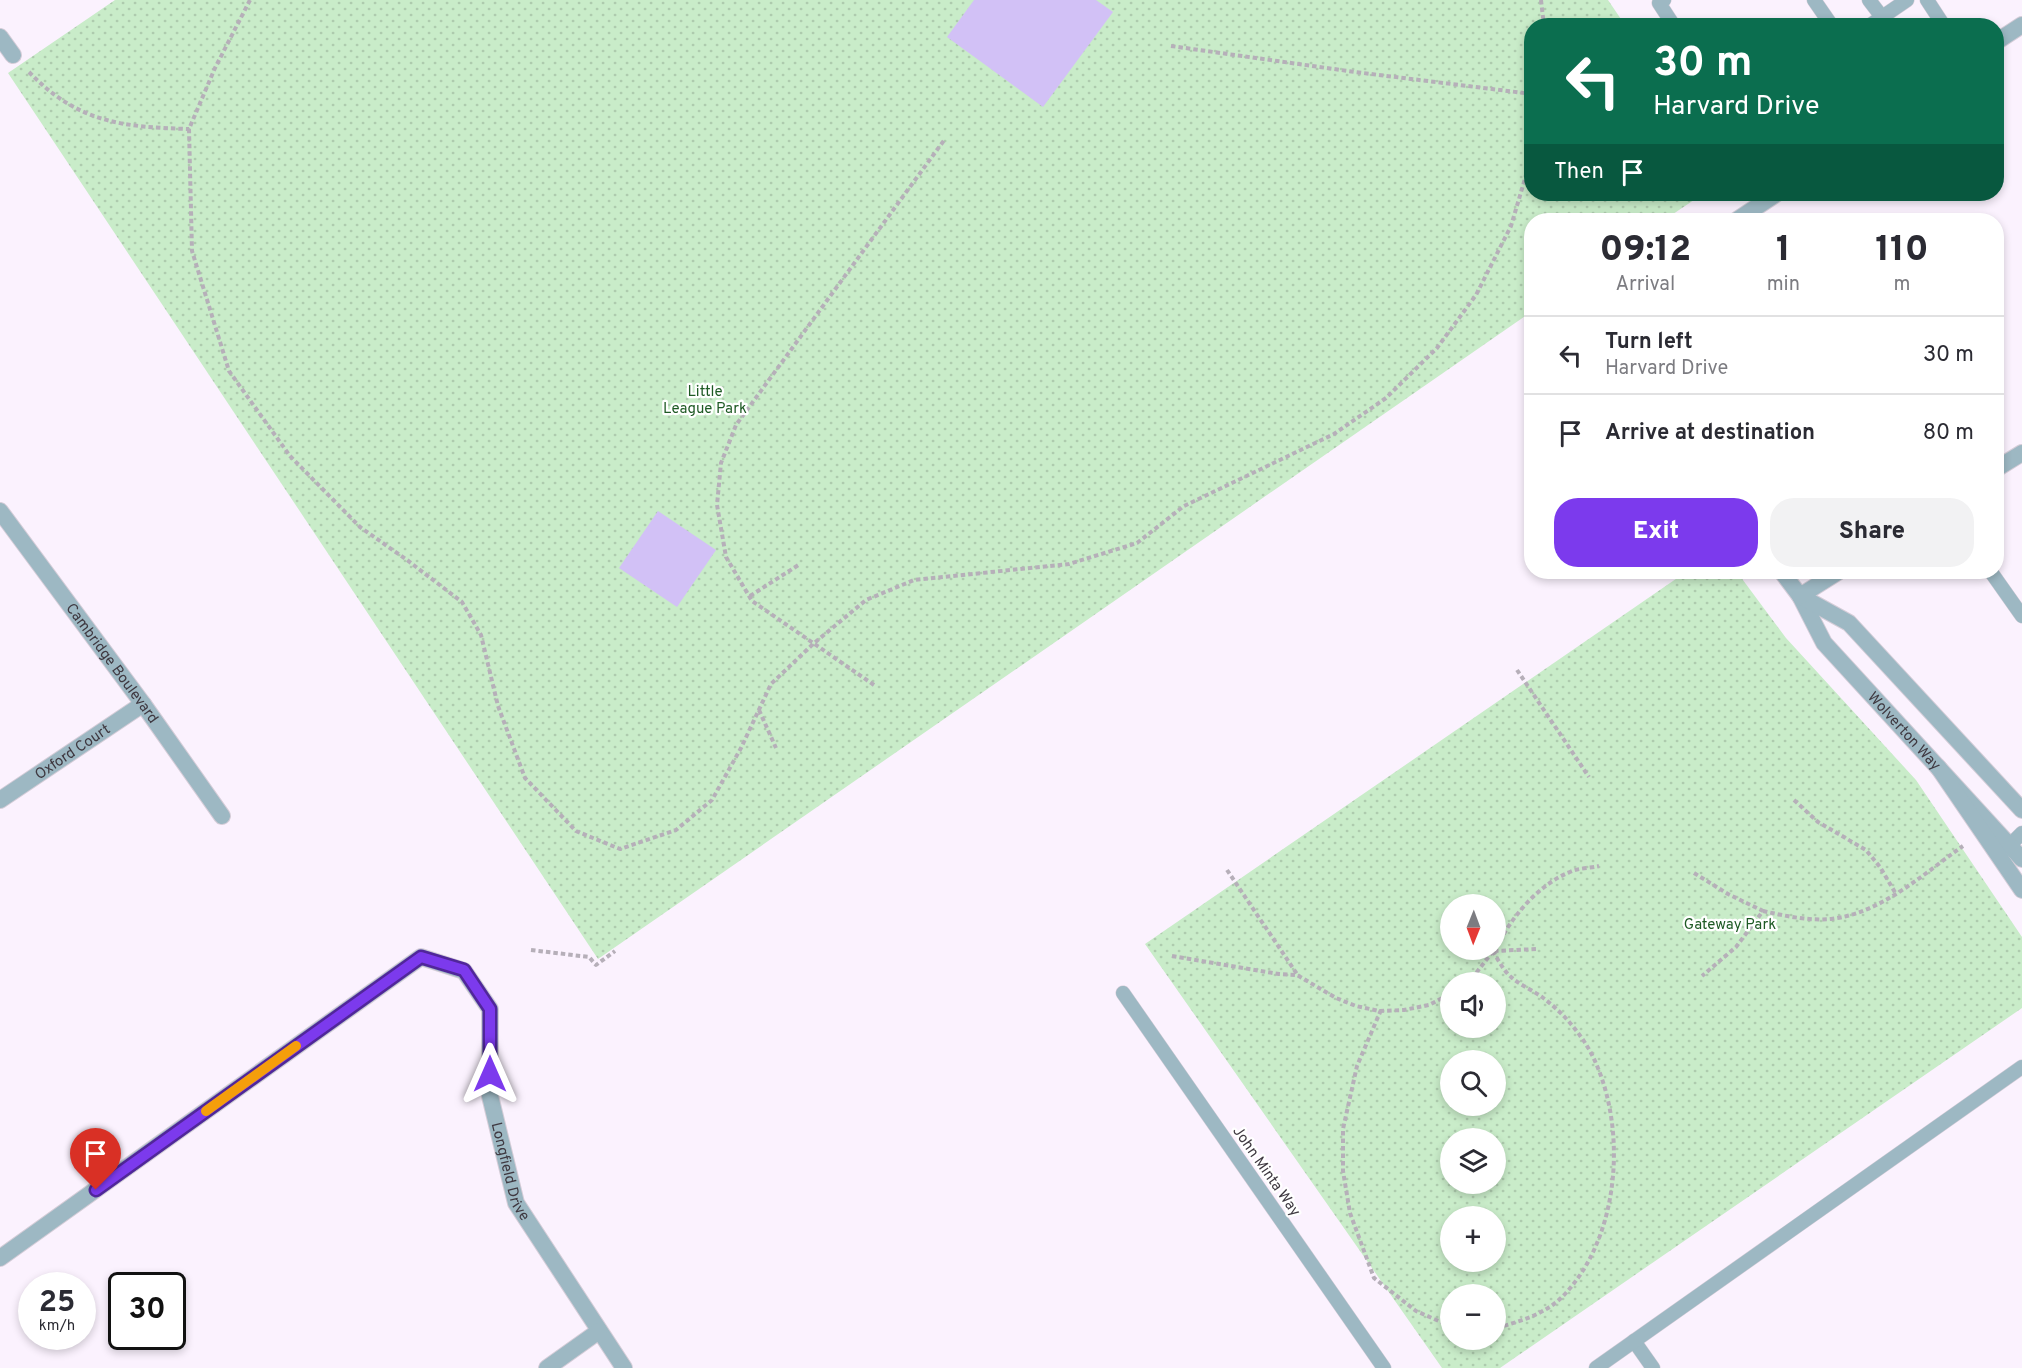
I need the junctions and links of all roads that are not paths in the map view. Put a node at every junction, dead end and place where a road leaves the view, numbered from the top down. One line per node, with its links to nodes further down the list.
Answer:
1 (1664, 0): 7 (lane)
2 (1814, 0): 8 (lane)
3 (1869, 0): 6 (lane)
4 (1907, 0): 6 (lane)
5 (1927, 0): 9 (lane)
6 (1882, 17)
7 (1669, 18)
8 (1826, 18)
9 (1939, 18)
10 (2022, 25): 12 (street)
11 (0, 37): 13 (street)
12 (2004, 37)
13 (13, 55)
14 (1766, 201): 15 (street)
15 (1748, 213)
16 (2022, 453): 17 (street)
17 (2004, 464)
18 (0, 511): 24 (street, Cambridge Boulevard)
19 (1787, 579): 22 (street, Wolverton Way)
20 (1827, 579): 22 (street)
21 (1996, 579): 23 (lane)
22 (1800, 596): 25 (street, Wolverton Way); 27 (street, Wolverton Way)
23 (2022, 616)
24 (143, 704): 26 (street, Oxford Court); 28 (street, Cambridge Boulevard)
25 (1938, 767): 30 (street, Wolverton Way); 32 (street)
26 (0, 800)
27 (2022, 810)
28 (222, 816)
29 (2022, 834): 30 (lane)
30 (2010, 845): 31 (street, Wolverton Way)
31 (2022, 859)
32 (2022, 890)
33 (1123, 993): 40 (lane, John Minta Way)
34 (2022, 1067): 37 (lane)
35 (0, 1258): 36 (street, Longfield Drive)
36 (599, 1331): 38 (street); 39 (street, Longfield Drive)
37 (1634, 1341): 41 (lane); 42 (lane)
38 (547, 1368)
39 (624, 1368)
40 (1384, 1368)
41 (1596, 1368)
42 (1653, 1368)

